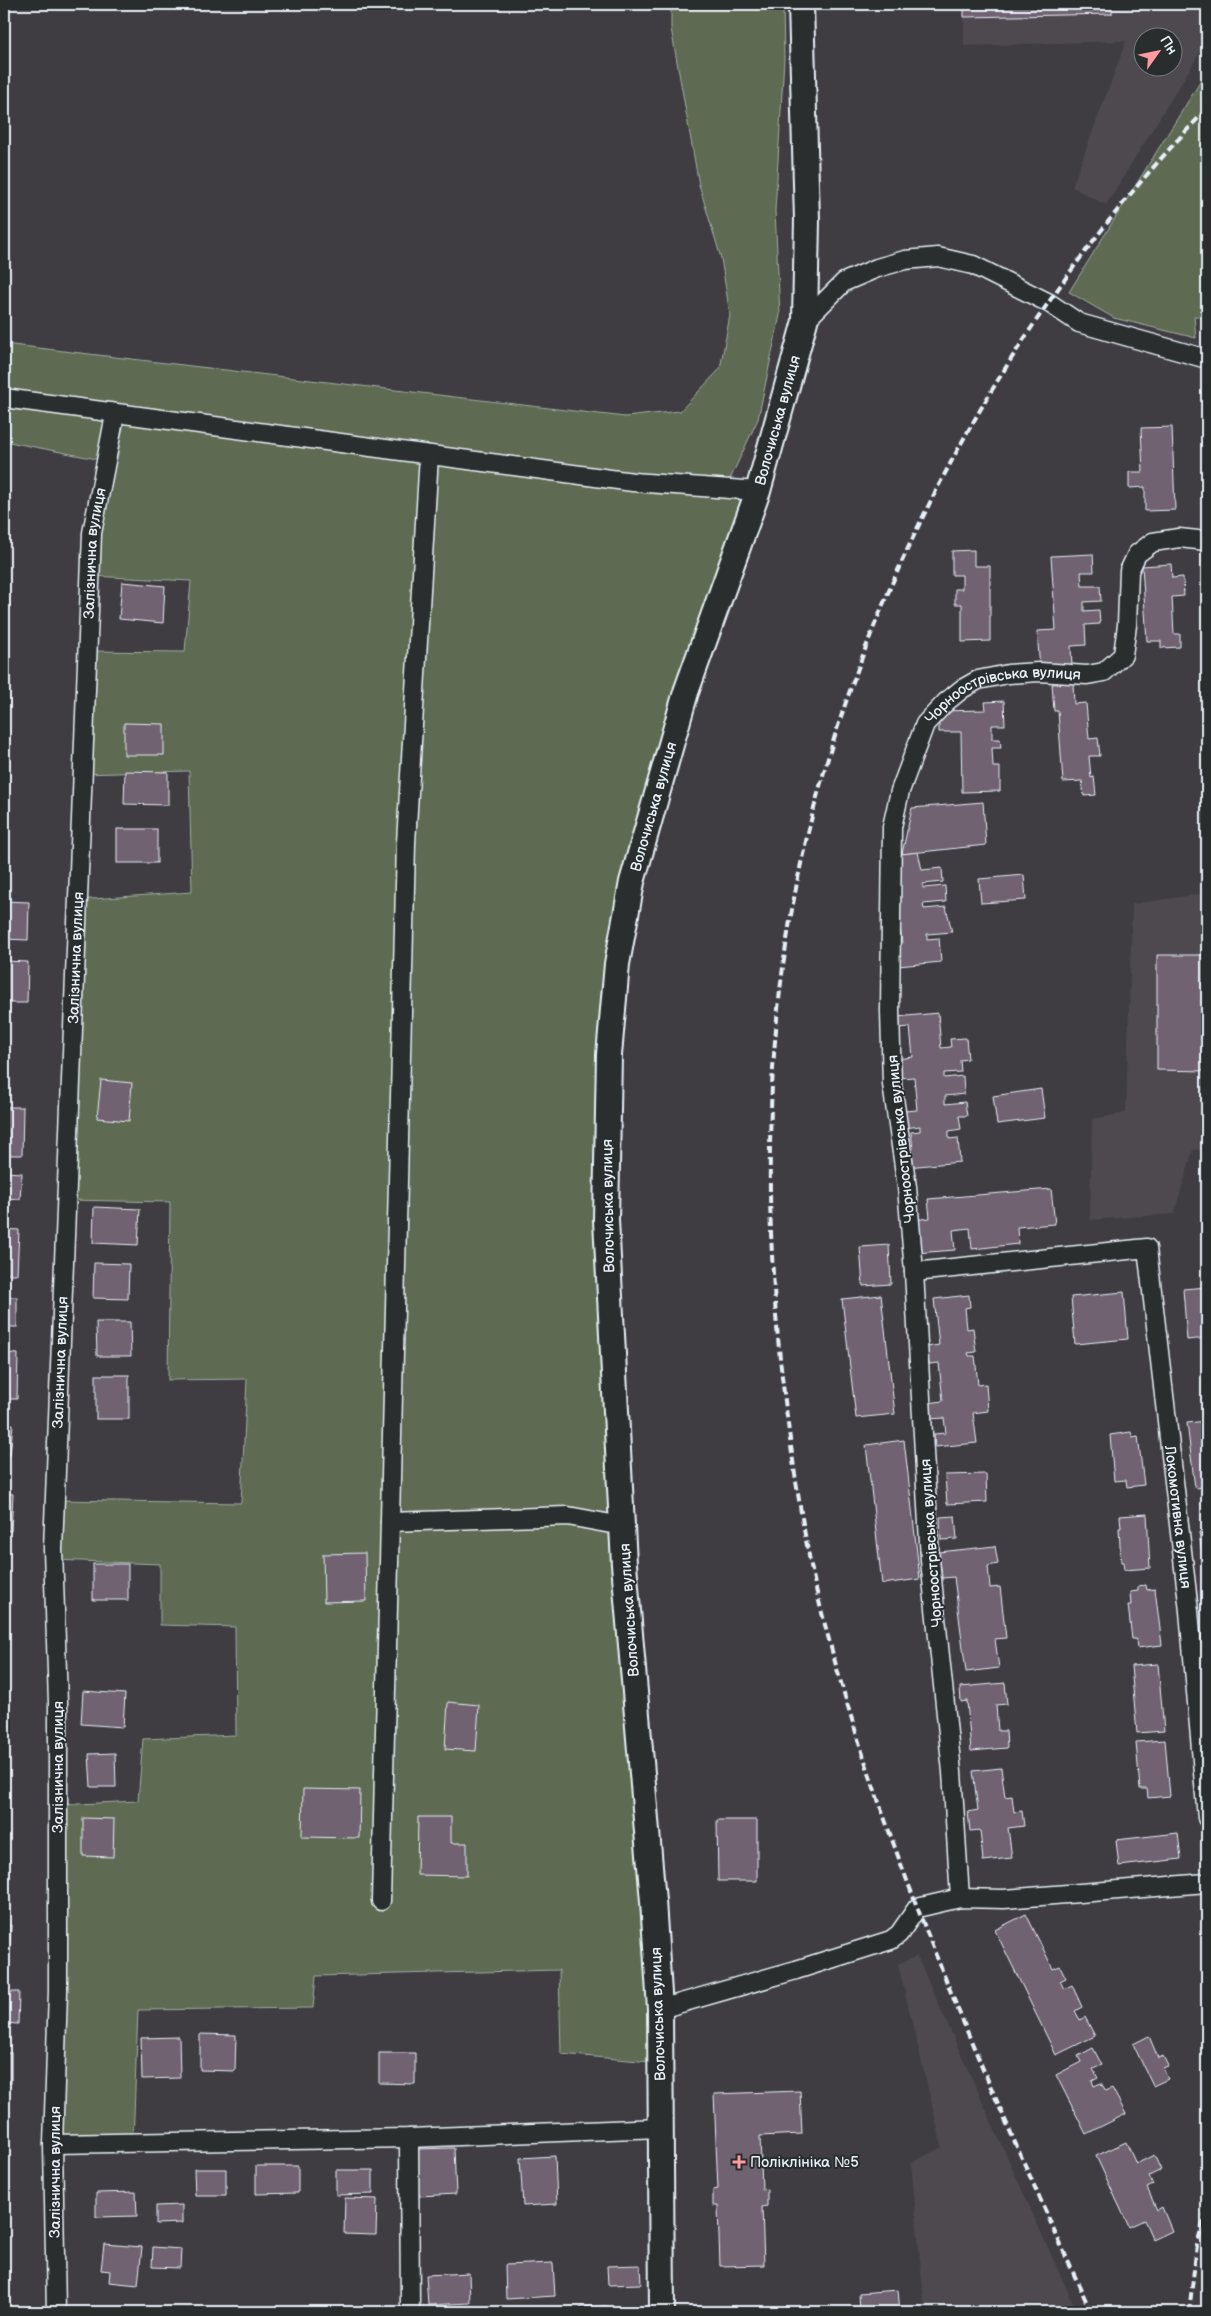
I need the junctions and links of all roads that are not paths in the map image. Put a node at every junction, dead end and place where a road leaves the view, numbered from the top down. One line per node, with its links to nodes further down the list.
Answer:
1 (801, 4): 2 (main road, Волочиська вулиця)
2 (805, 321): 3 (street); 7 (main road, Волочиська вулиця)
3 (1207, 359)
4 (4, 398): 5 (street)
5 (114, 415): 6 (street); 19 (street, Залізнична вулиця)
6 (429, 455): 7 (street); 10 (street)
7 (758, 491): 11 (main road, Волочиська вулиця)
8 (1207, 541): 9 (street, Чорноострівська вулиця)
9 (914, 1272): 12 (street, Локомотивна вулиця); 14 (street, Чорноострівська вулиця)
10 (390, 1522): 11 (street); 15 (street)
11 (622, 1526): 16 (main road, Волочиська вулиця)
12 (1207, 1818)
13 (1207, 1883): 14 (street)
14 (960, 1898): 16 (street)
15 (381, 1901)
16 (660, 2009): 17 (main road, Волочиська вулиця)
17 (660, 2128): 18 (street); 22 (main road, Волочиська вулиця)
18 (409, 2138): 19 (street); 21 (street)
19 (53, 2144): 20 (street, Залізнична вулиця)
20 (56, 2312)
21 (410, 2312)
22 (662, 2312)

